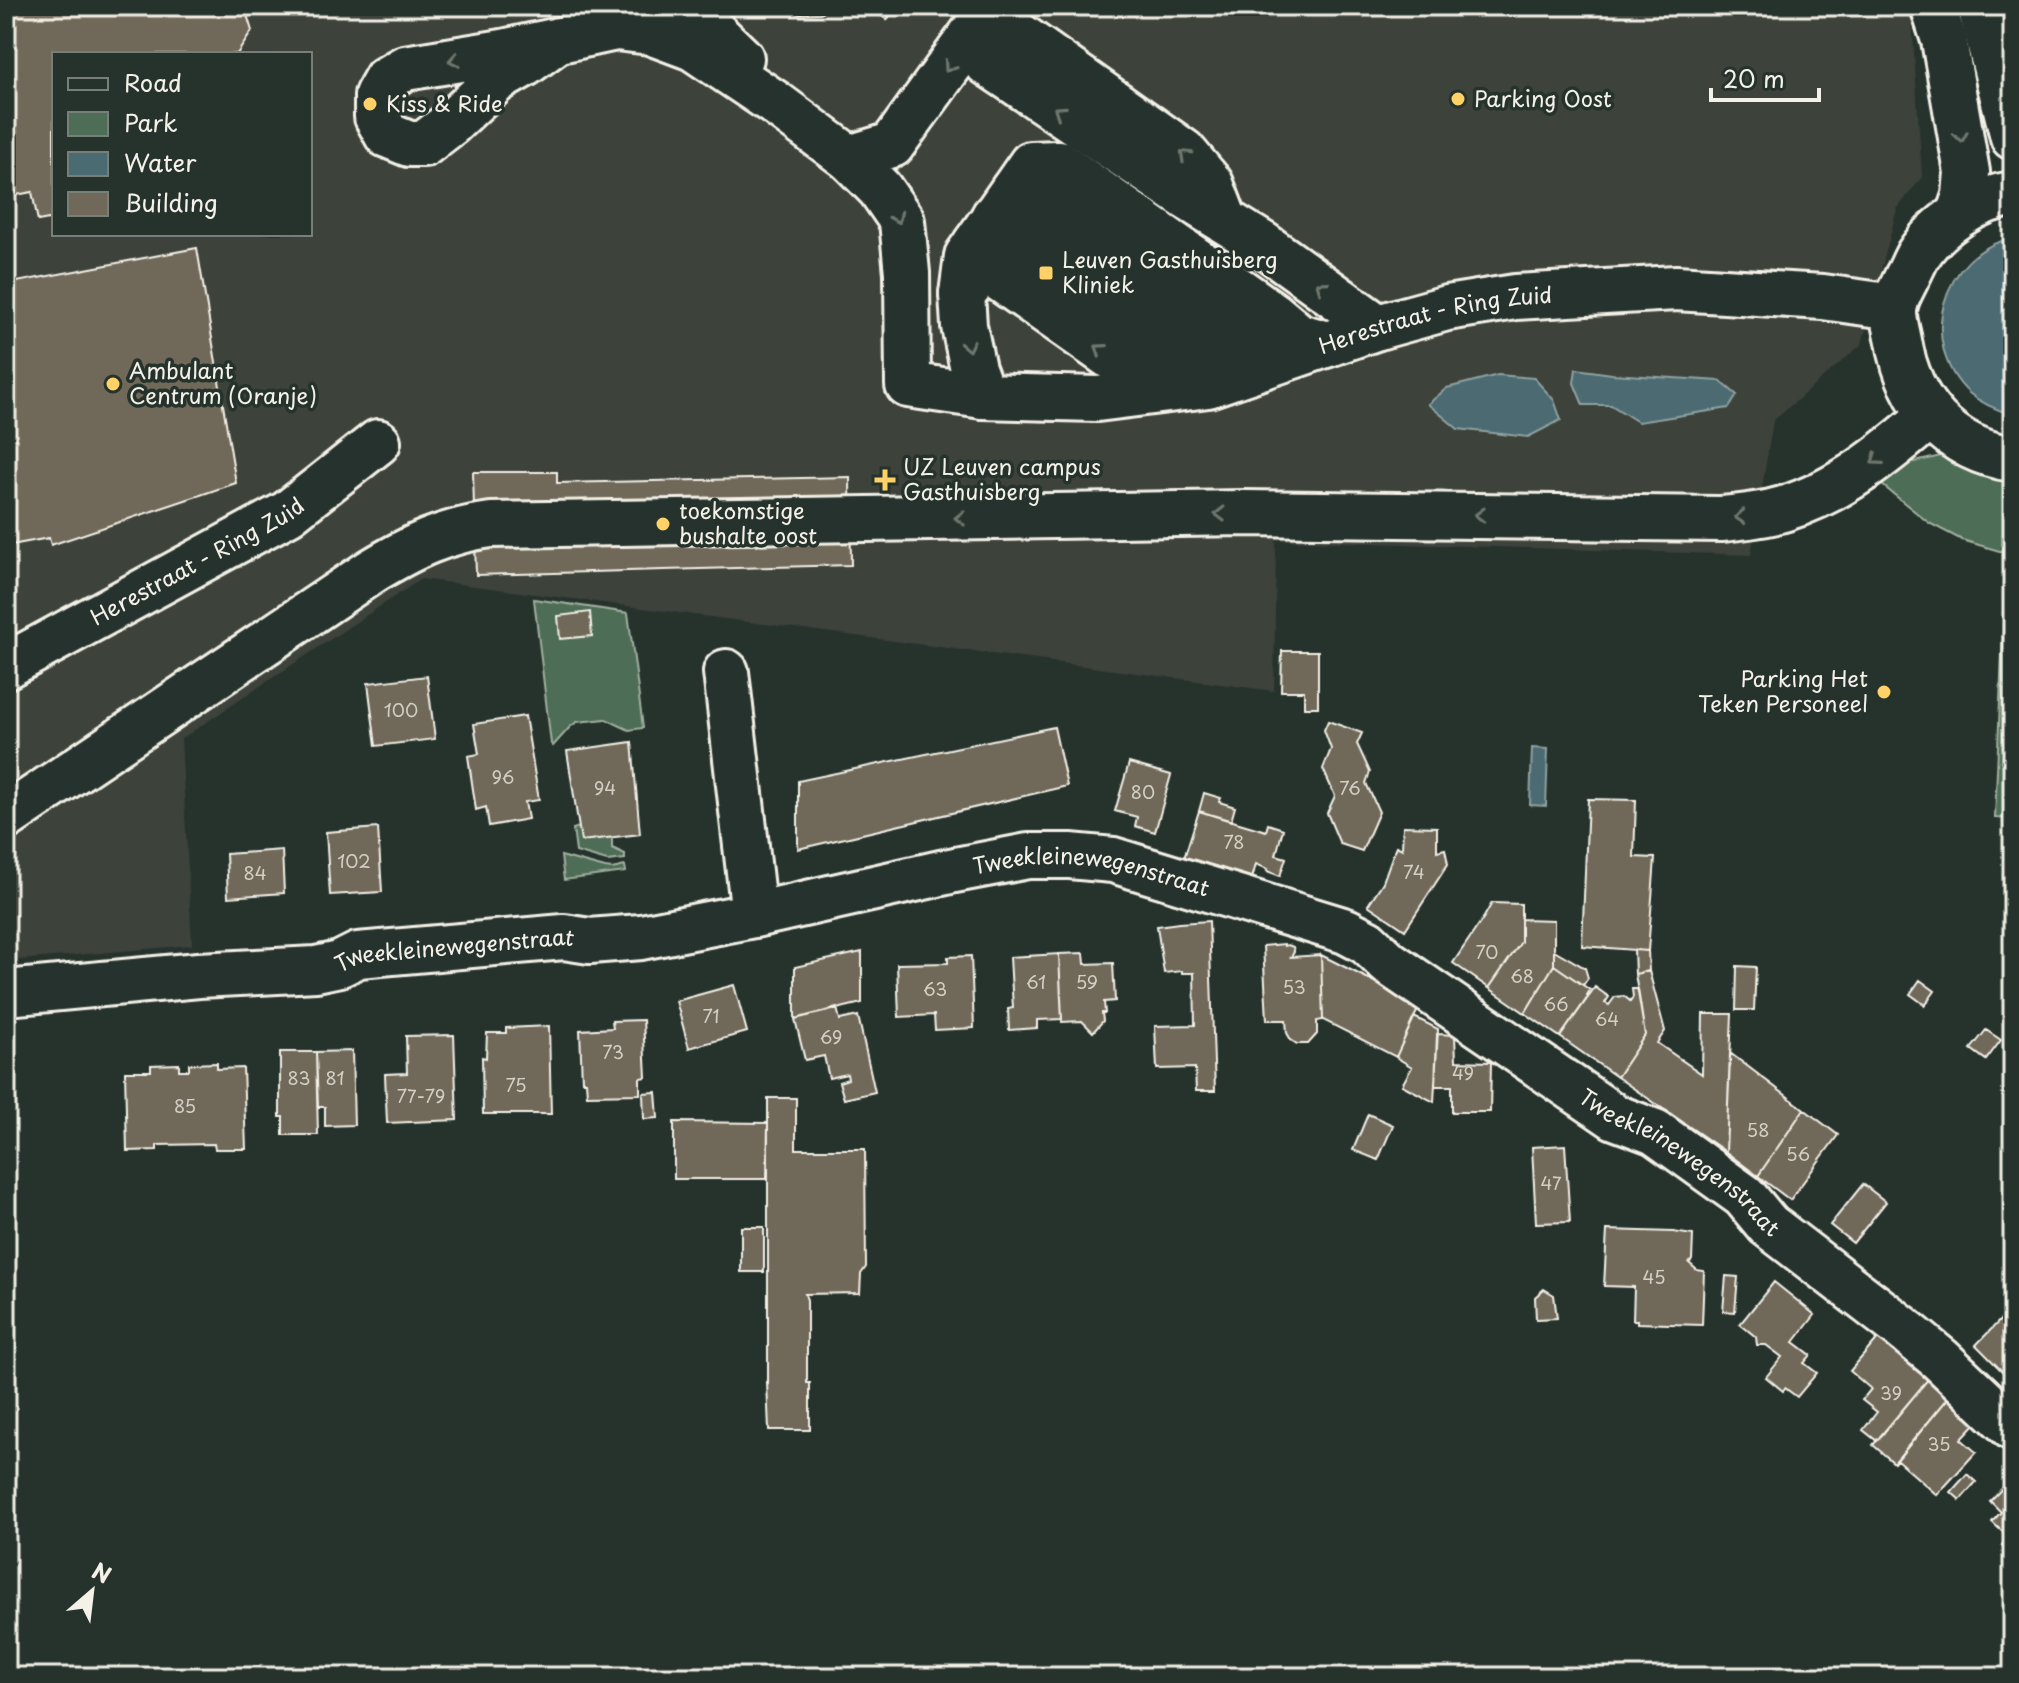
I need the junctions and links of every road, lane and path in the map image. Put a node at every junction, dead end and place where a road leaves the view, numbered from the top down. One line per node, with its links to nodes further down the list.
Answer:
1 (687, 6): 6 (street)
2 (1933, 6): 10 (street, one-way to 10)
3 (1980, 6): 7 (street)
4 (999, 32): 8 (street, one-way to 8); 14 (street, one-way to 4)
5 (558, 40): 6 (street)
6 (775, 103): 8 (street)
7 (2013, 137)
8 (849, 158): 18 (street, Herestraat - Ring Zuid, one-way to 18)
9 (2013, 194): 10 (street)
10 (1959, 213): 13 (street)
11 (994, 216): 12 (street); 15 (street); 16 (street); 17 (street)
12 (962, 294): 17 (street, one-way to 12); 18 (street, one-way to 18)
13 (1894, 307): 14 (street, Herestraat - Ring Zuid); 19 (street)
14 (1378, 327): 15 (street, Herestraat - Ring Zuid)
15 (1295, 341): 16 (street); 18 (street, Herestraat - Ring Zuid)
16 (1215, 351): 17 (street)
17 (1171, 360)
18 (983, 396)
19 (1931, 415): 21 (street); 24 (street, one-way to 24)
20 (378, 442): 22 (street, Herestraat - Ring Zuid)
21 (2013, 459)
22 (6, 666)
23 (726, 672): 25 (street)
24 (6, 817)
25 (754, 915): 26 (street, Tweekleinewegenstraat); 27 (street, Tweekleinewegenstraat)
26 (6, 993)
27 (2013, 1428)

